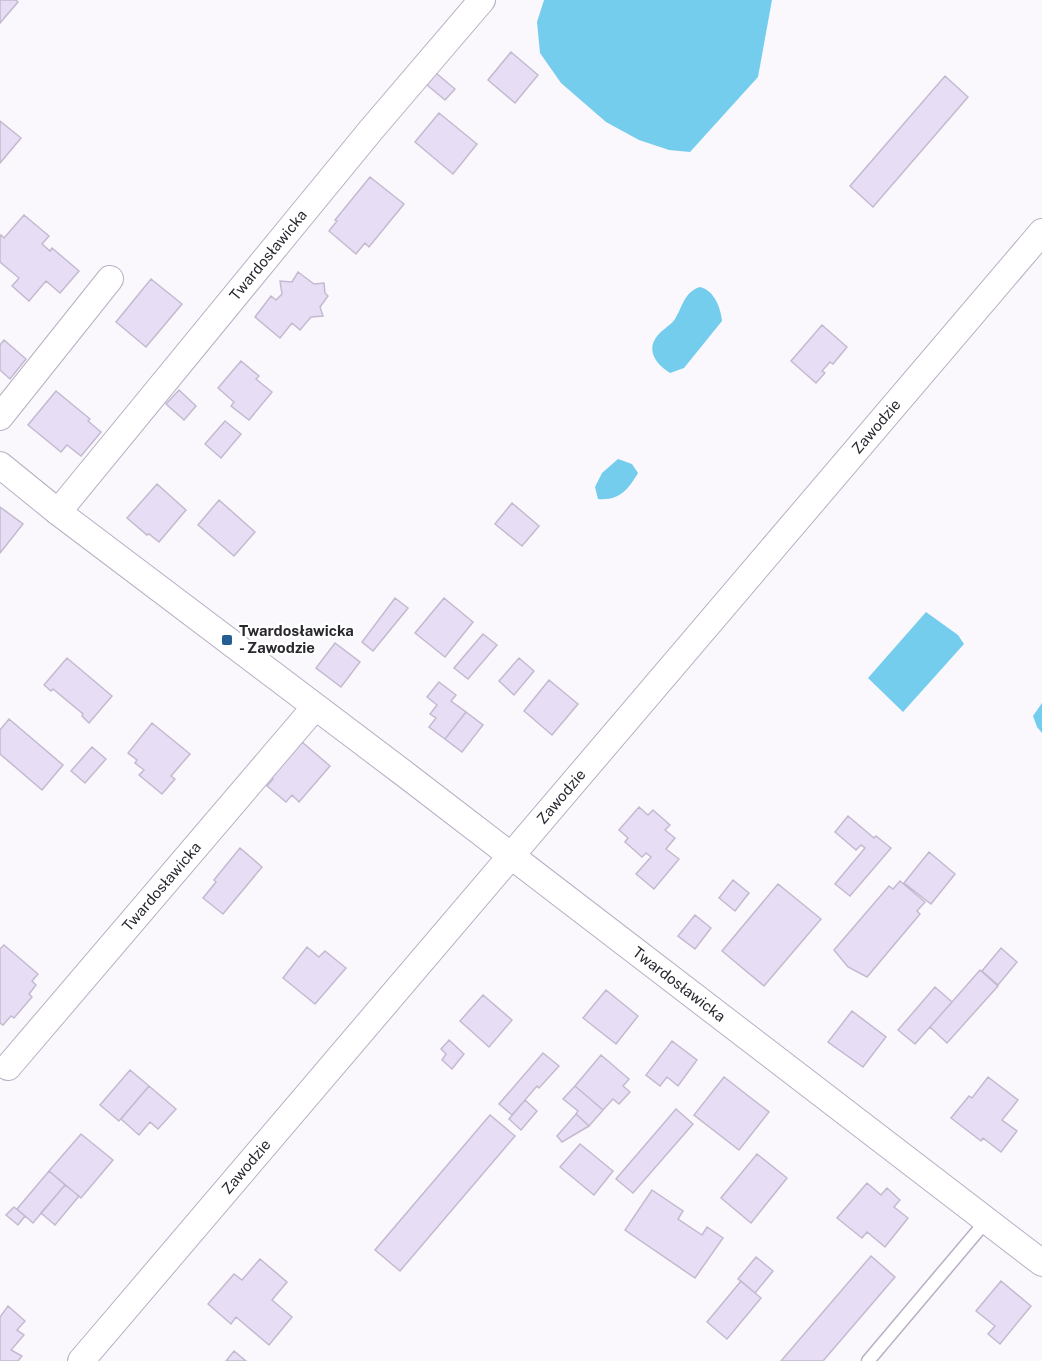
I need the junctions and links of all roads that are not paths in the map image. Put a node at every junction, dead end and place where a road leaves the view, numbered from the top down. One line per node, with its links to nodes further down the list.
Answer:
1 (482, 0): 6 (street, Twardosławicka)
2 (1042, 232): 8 (street, Zawodzie)
3 (110, 279): 4 (street)
4 (0, 417)
5 (0, 465): 6 (street, Twardosławicka)
6 (58, 512): 7 (street, Twardosławicka)
7 (315, 707): 8 (street, Twardosławicka); 9 (street, Twardosławicka)
8 (510, 856): 10 (street, Twardosławicka); 12 (street, Zawodzie)
9 (9, 1067)
10 (987, 1220): 11 (street, Twardosławicka); 13 (lane)
11 (1042, 1263)
12 (81, 1361)
13 (868, 1361)

